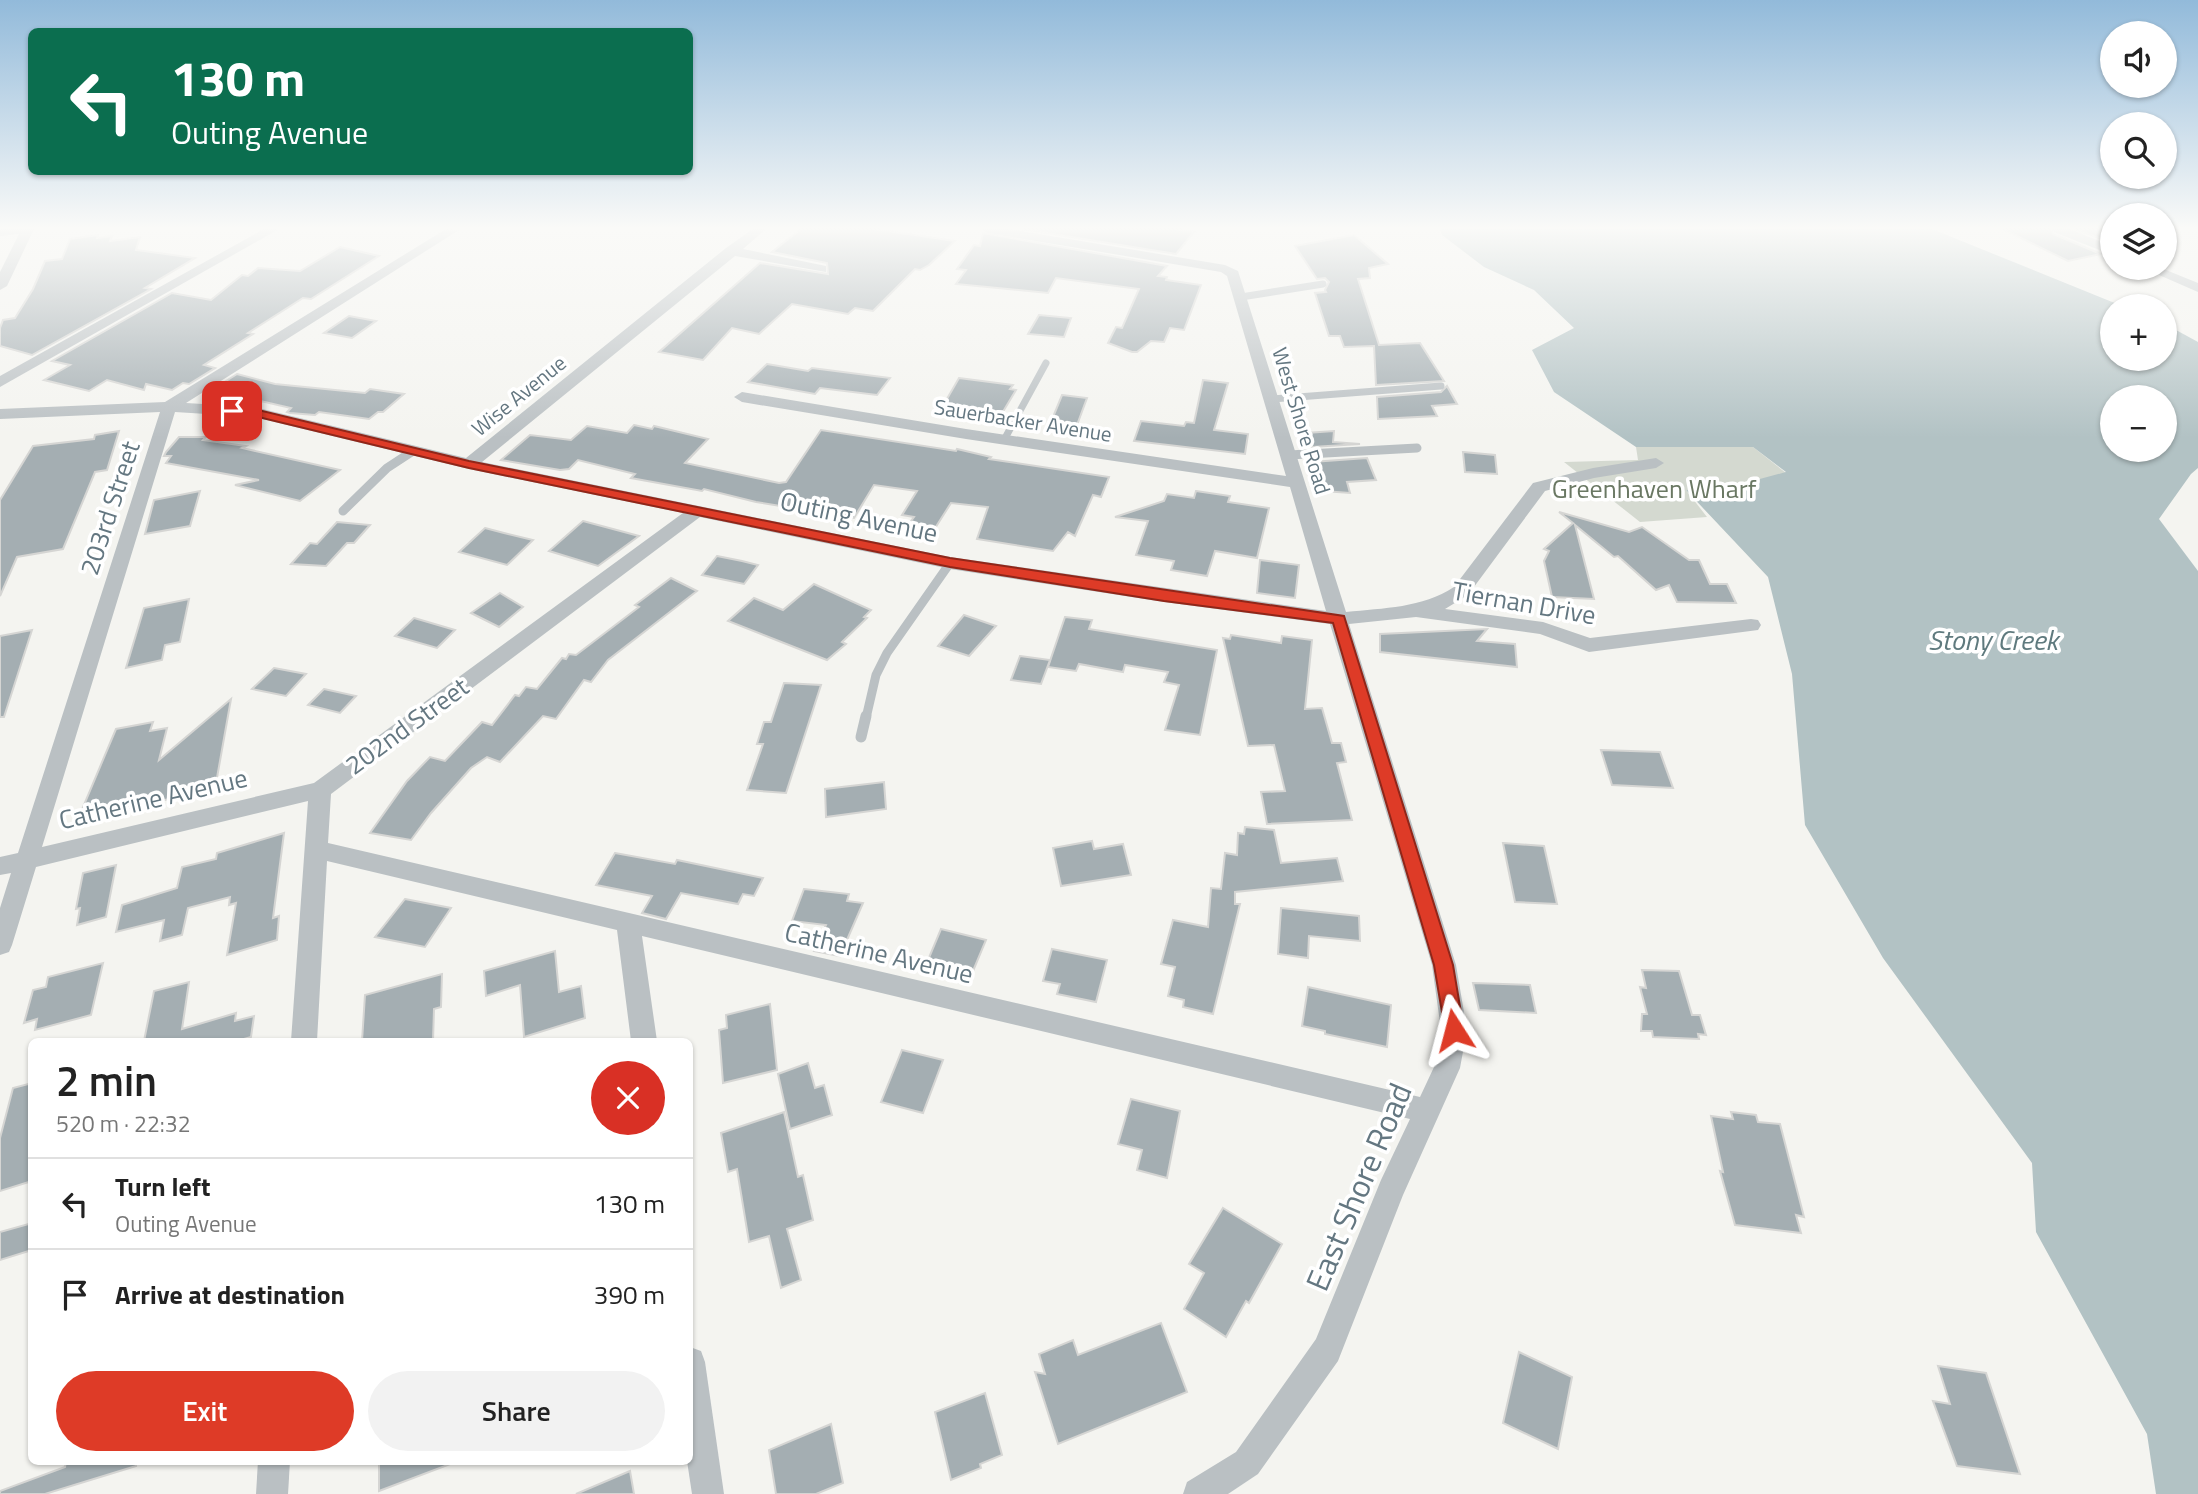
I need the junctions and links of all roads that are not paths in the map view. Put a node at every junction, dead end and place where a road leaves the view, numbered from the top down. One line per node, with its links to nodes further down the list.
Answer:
1 (148, 299): 6 (street)
2 (343, 299): 10 (street)
3 (672, 299): 17 (street, Wise Avenue)
4 (1242, 299): 9 (street, West Shore Road)
5 (1046, 363): 12 (lane)
6 (0, 382)
7 (1441, 386): 9 (lane)
8 (742, 397): 12 (street, Sauerbacker Avenue)
9 (1272, 399): 15 (street, West Shore Road)
10 (169, 407): 11 (street, Outing Avenue); 14 (street, Outing Avenue); 28 (street, 203rd Street)
11 (0, 414)
12 (1004, 440): 18 (street, Sauerbacker Avenue)
13 (1417, 448): 15 (lane)
14 (413, 451): 17 (street, Outing Avenue); 19 (lane)
15 (1289, 455): 18 (street, West Shore Road)
16 (1656, 463): 22 (street, Outing Avenue)
17 (469, 464): 20 (street, Outing Avenue)
18 (1297, 483): 23 (street, West Shore Road)
19 (343, 511)
20 (696, 511): 21 (street, Outing Avenue); 26 (street, 202nd Street)
21 (950, 563): 23 (street, Outing Avenue); 25 (lane)
22 (1413, 611): 23 (street, Outing Avenue); 24 (street, Tiernan Drive)
23 (1339, 619): 34 (street, East Shore Road)
24 (1751, 625)
25 (861, 737)
26 (320, 790): 27 (street, 202nd Street); 28 (street, Catherine Avenue)
27 (318, 850): 30 (street, Catherine Avenue); 32 (street, 202nd Street)
28 (25, 860): 29 (street, Catherine Avenue); 31 (street, 203rd Street)
29 (0, 866)
30 (628, 925): 33 (street); 34 (street, Catherine Avenue)
31 (0, 945)
32 (304, 1038)
33 (645, 1038)
34 (1428, 1111): 39 (street, East Shore Road)
35 (693, 1385): 38 (street)
36 (274, 1465): 37 (street)
37 (272, 1494)
38 (708, 1494)
39 (1199, 1494)

